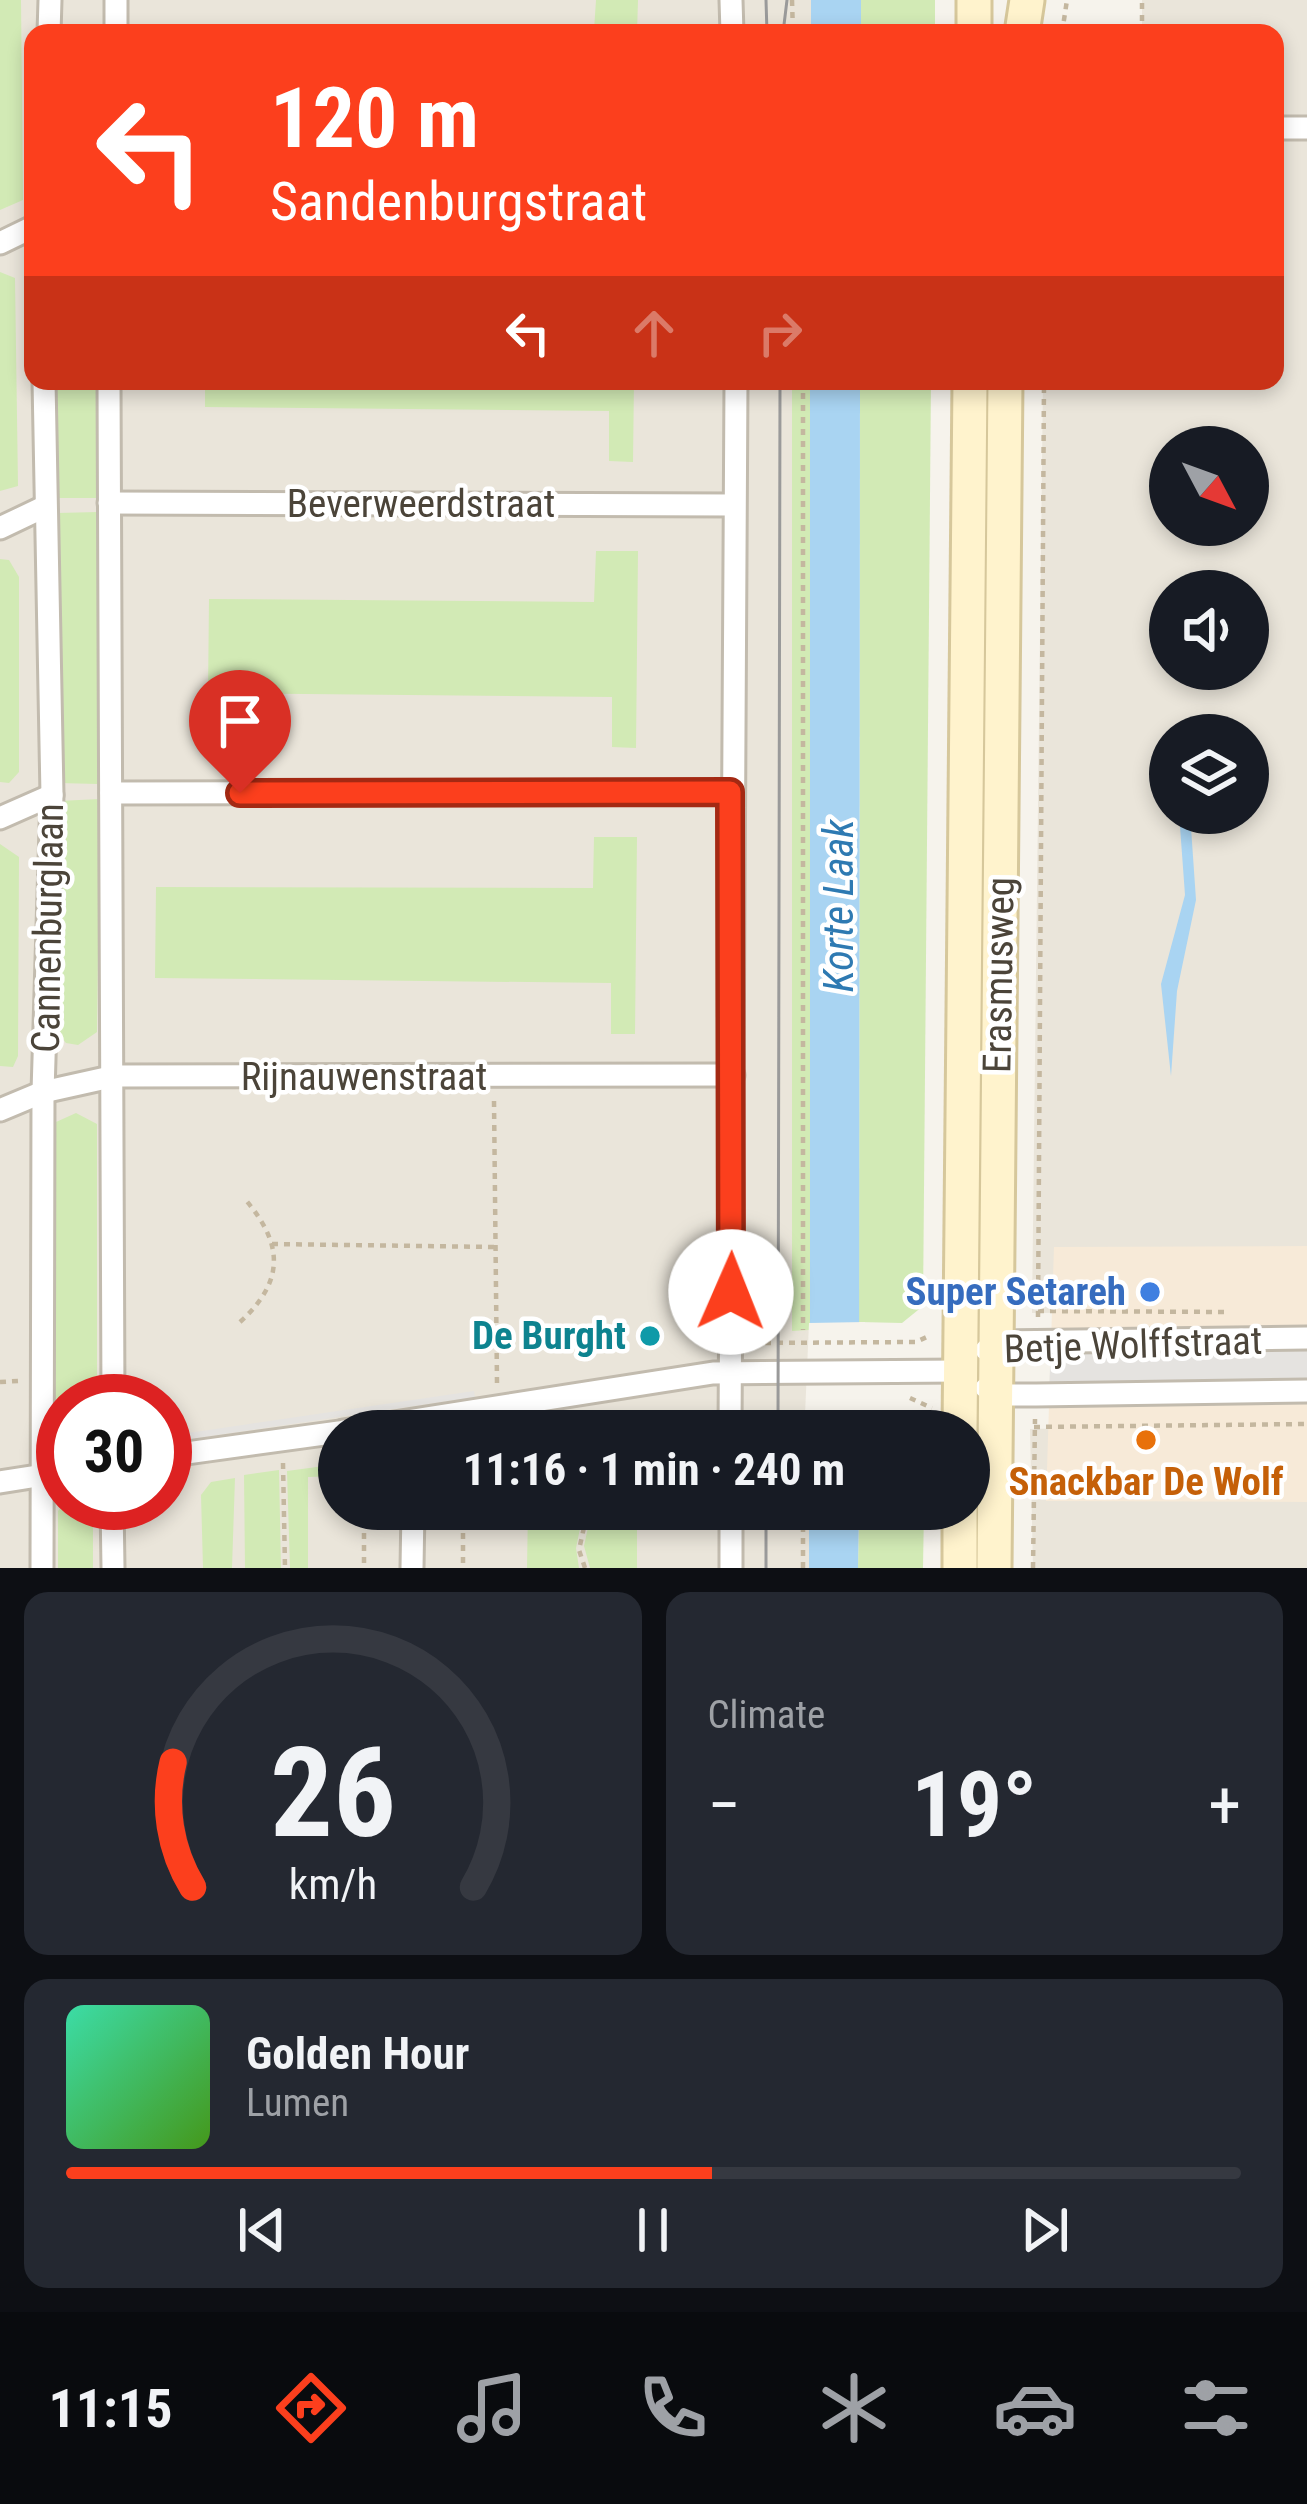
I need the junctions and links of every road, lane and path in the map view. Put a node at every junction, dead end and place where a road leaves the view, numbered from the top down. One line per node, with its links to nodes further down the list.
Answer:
1 (44, 390): 10 (street, Cannenburglaan)
2 (109, 390): 8 (street, Cannenburglaan)
3 (736, 390): 9 (street)
4 (803, 390): 27 (path)
5 (970, 390): 33 (main road, Erasmusweg)
6 (1005, 390): 31 (main road, Erasmusweg)
7 (1044, 390): 24 (path, Erasmusweg)
8 (109, 503): 9 (street, Beverweerdstraat); 13 (street, Cannenburglaan)
9 (734, 506): 12 (street)
10 (44, 507): 11 (street); 14 (street, Cannenburglaan)
11 (0, 529)
12 (730, 792): 13 (street); 16 (street)
13 (111, 793): 17 (street, Cannenburglaan)
14 (52, 794): 15 (street); 19 (street, Cannenburglaan)
15 (0, 818)
16 (733, 1075): 18 (street, Rijnauwenstraat); 34 (street)
17 (116, 1076): 18 (street, Rijnauwenstraat); 19 (street, Rijnauwenstraat); 36 (street, Cannenburglaan)
18 (494, 1077): 23 (path)
19 (43, 1092): 20 (street, Rijnauwenstraat); 35 (street, Cannenburglaan)
20 (0, 1110)
21 (244, 1198): 22 (path)
22 (272, 1244): 23 (path); 26 (path)
23 (496, 1247): 40 (path)
24 (1039, 1311): 25 (path); 32 (path, Erasmusweg)
25 (1237, 1312)
26 (240, 1322)
27 (803, 1330)
28 (1307, 1338): 32 (street, Betje Wolffstraat)
29 (808, 1340): 30 (path)
30 (874, 1341)
31 (996, 1342): 32 (street, Betje Wolffstraat); 33 (street, Betje Wolffstraat); 38 (main road, Erasmusweg)
32 (1038, 1342)
33 (960, 1371): 34 (street); 38 (street, Betje Wolffstraat); 43 (main road, Erasmusweg)
34 (730, 1372): 40 (street); 42 (street)
35 (50, 1374)
36 (113, 1374)
37 (1307, 1391): 39 (street, Betje Wolffstraat)
38 (996, 1394): 39 (street, Betje Wolffstraat); 70 (main road, Erasmusweg)
39 (1036, 1395): 45 (path)
40 (497, 1408): 41 (street)
41 (488, 1410)
42 (730, 1410)
43 (959, 1410)
44 (1307, 1424): 45 (path)
45 (1034, 1427): 71 (path)
46 (318, 1434): 47 (street)
47 (284, 1439): 48 (street); 62 (path)
48 (192, 1452)
49 (36, 1476): 50 (street)
50 (0, 1482)
51 (47, 1530): 60 (street, Cannenburglaan)
52 (112, 1530): 61 (street)
53 (364, 1530): 63 (path)
54 (412, 1530): 64 (street)
55 (463, 1530): 65 (path)
56 (583, 1530): 66 (path)
57 (730, 1530): 67 (street)
58 (803, 1530): 68 (path)
59 (960, 1530): 69 (main road)
60 (43, 1568)
61 (113, 1568)
62 (285, 1568)
63 (364, 1568)
64 (412, 1568)
65 (463, 1568)
66 (585, 1568)
67 (730, 1568)
68 (803, 1568)
69 (960, 1568)
70 (994, 1568)
71 (1034, 1568)

